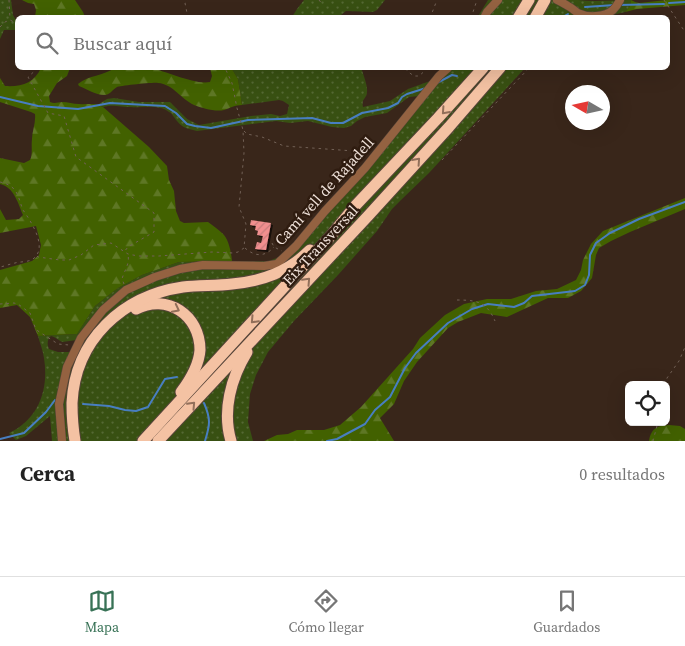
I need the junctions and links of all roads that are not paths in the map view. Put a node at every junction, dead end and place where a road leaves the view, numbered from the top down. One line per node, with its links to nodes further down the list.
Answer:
1 (498, 0): 6 (street)
2 (529, 0): 7 (highway)
3 (544, 0): 8 (highway)
4 (558, 0): 9 (street)
5 (620, 0): 10 (street)
6 (486, 15)
7 (520, 15)
8 (536, 15)
9 (582, 15)
10 (600, 15)
11 (446, 70): 17 (street, Camí vell de Rajadell)
12 (481, 70): 14 (highway, Eix Transversal, one-way to 14)
13 (498, 70): 15 (highway, Eix Transversal, one-way to 13)
14 (356, 205): 16 (highway, Eix Transversal, one-way to 16); 18 (highway)
15 (274, 316): 21 (highway, Eix Transversal, one-way to 15); 22 (highway)
16 (164, 418): 19 (highway, one-way to 16); 20 (highway, Eix Transversal)
17 (62, 441)
18 (75, 441)
19 (83, 441)
20 (143, 441)
21 (158, 441)
22 (230, 441)

